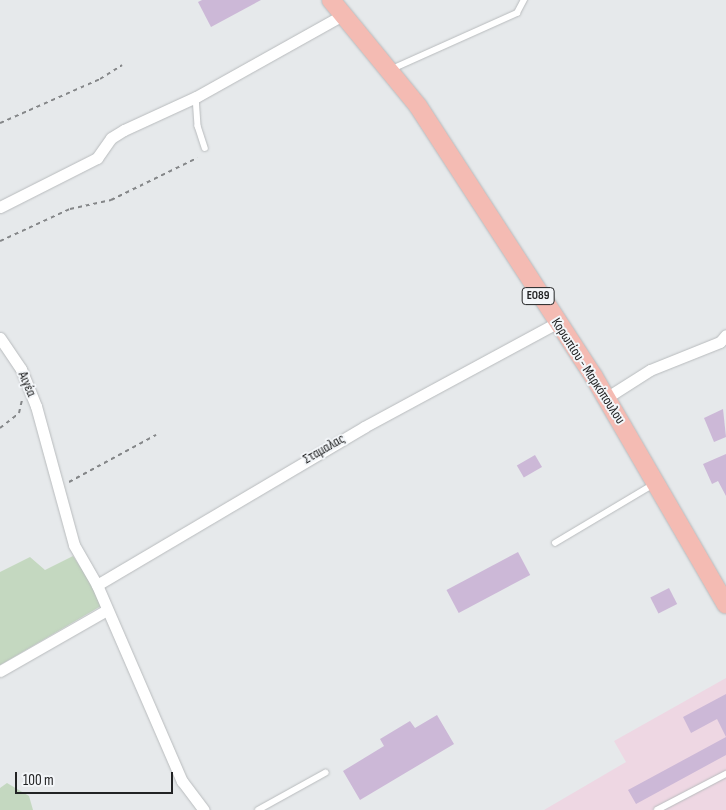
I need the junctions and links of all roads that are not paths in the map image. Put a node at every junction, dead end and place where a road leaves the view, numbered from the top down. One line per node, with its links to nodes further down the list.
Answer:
1 (331, 0): 3 (main road, Κορωπίου - Μαρκόπουλου / ΕΟ89)
2 (524, 0): 4 (lane)
3 (343, 15): 4 (main road, Κορωπίου - Μαρκόπουλου / ΕΟ89); 5 (street)
4 (390, 70): 8 (main road, Κορωπίου - Μαρκόπουλου / ΕΟ89)
5 (196, 97): 6 (lane); 7 (street)
6 (206, 148)
7 (0, 207)
8 (556, 323): 11 (main road, Κορωπίου - Μαρκόπουλου / ΕΟ89); 14 (street, Σταμαλας)
9 (726, 336): 11 (street)
10 (0, 338): 14 (street, Αιγέα)
11 (606, 398): 12 (main road, Κορωπίου - Μαρκόπουλου / ΕΟ89)
12 (657, 483): 13 (lane); 15 (main road, Κορωπίου - Μαρκόπουλου / ΕΟ89)
13 (555, 543)
14 (97, 585): 16 (street, Αιγέα)
15 (726, 605)
16 (107, 610): 17 (street); 20 (street, Αιγέα)
17 (0, 671)
18 (325, 773): 21 (lane)
19 (726, 774): 22 (lane)
20 (204, 810)
21 (258, 810)
22 (657, 810)

